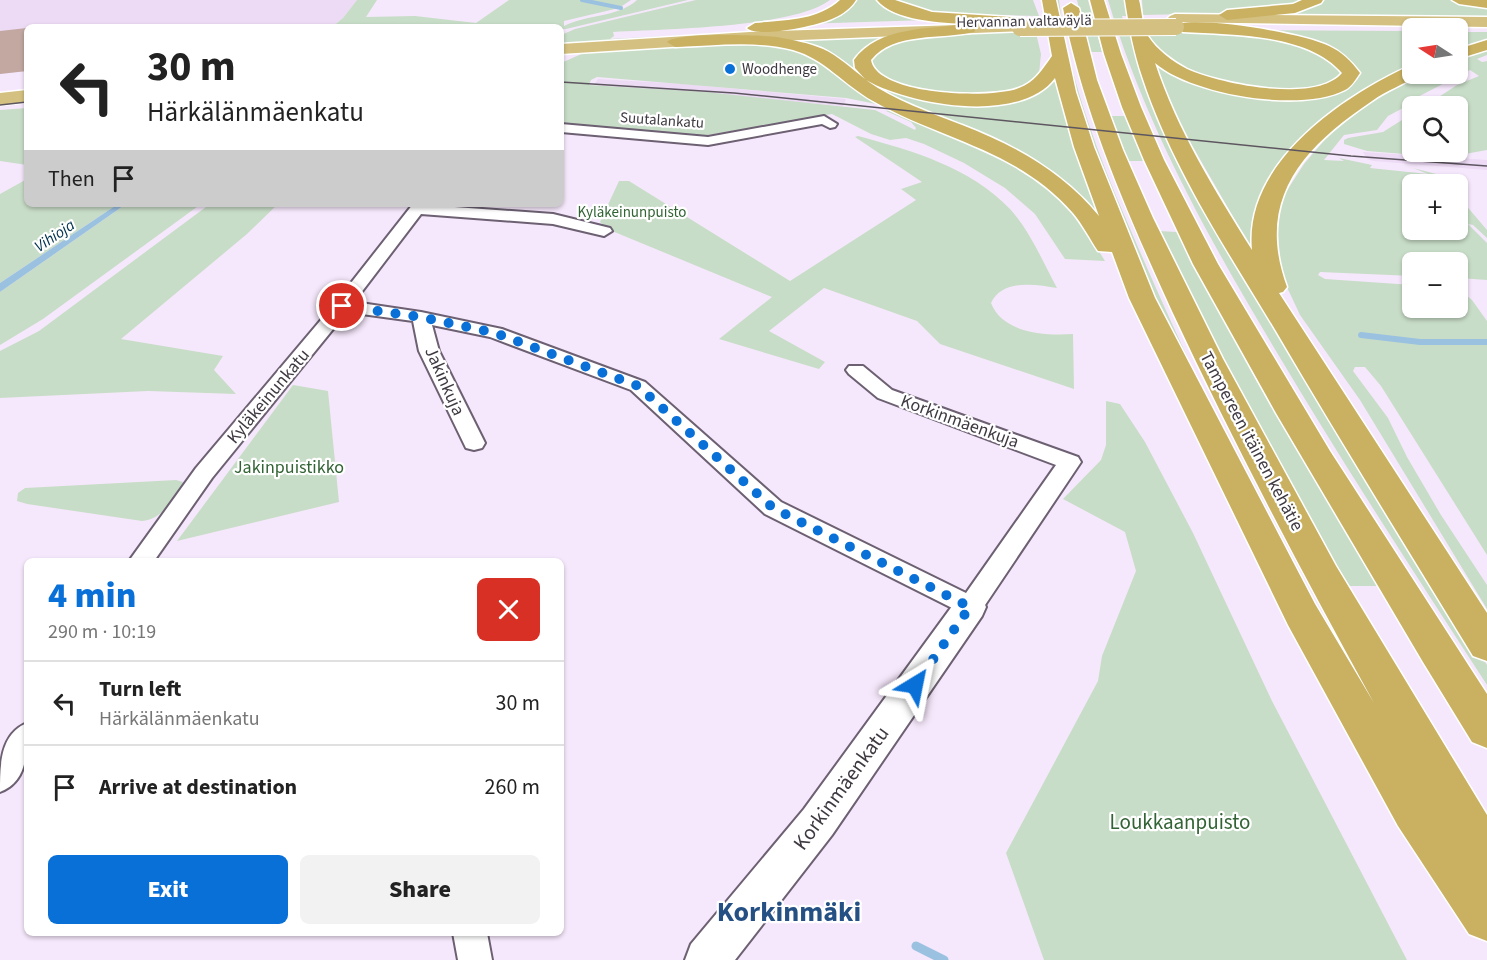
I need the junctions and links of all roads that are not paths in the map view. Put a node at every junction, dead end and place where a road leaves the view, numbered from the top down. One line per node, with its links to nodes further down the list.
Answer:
1 (849, 0): 13 (highway)
2 (884, 0): 11 (highway)
3 (1097, 0): 44 (highway)
4 (1316, 0): 10 (highway)
5 (1459, 0): 8 (highway)
6 (1052, 3): 23 (highway); 47 (highway, Tampereen itäinen kehätie)
7 (1134, 3): 17 (highway)
8 (1487, 4)
9 (1487, 22): 10 (highway, Hervannan valtaväylä)
10 (1178, 24): 11 (highway, Hervannan valtaväylä, bridge); 12 (highway, Hervannan valtaväylä); 17 (highway)
11 (1019, 25): 13 (highway, Hervannan valtaväylä); 14 (highway, Hervannan valtaväylä)
12 (1402, 28)
13 (743, 29): 18 (highway, Hervannan valtaväylä)
14 (968, 29): 18 (highway, Hervannan valtaväylä); 23 (highway)
15 (1468, 29): 16 (highway)
16 (1487, 30)
17 (1138, 34): 37 (highway)
18 (660, 40): 19 (highway, Hervannan valtaväylä); 21 (highway, Hervannan valtaväylä); 34 (highway)
19 (564, 41)
20 (1487, 45): 22 (highway)
21 (564, 49)
22 (1468, 51)
23 (1059, 58): 34 (highway)
24 (1402, 77): 37 (highway)
25 (24, 87): 26 (highway)
26 (0, 90)
27 (24, 96): 28 (highway)
28 (0, 99)
29 (830, 124): 30 (street, Suutalankatu)
30 (564, 128)
31 (418, 207): 35 (street, Kyläkeinunkatu)
32 (429, 207): 33 (street)
33 (604, 231)
34 (1142, 298): 48 (highway)
35 (342, 306): 36 (street); 41 (street, Kyläkeinunkatu)
36 (421, 317): 39 (street, Jakinkuja); 42 (street)
37 (1283, 321): 43 (highway)
38 (856, 370): 40 (street, Korkinmäenkuja)
39 (474, 443)
40 (1070, 462): 42 (street, Korkinmäenkatu)
41 (143, 558)
42 (970, 607): 51 (street, Korkinmäenkatu)
43 (1487, 645)
44 (1487, 729)
45 (24, 741): 46 (street)
46 (0, 778)
47 (1487, 859)
48 (1487, 916)
49 (471, 936): 50 (street)
50 (475, 960)
51 (707, 960)

